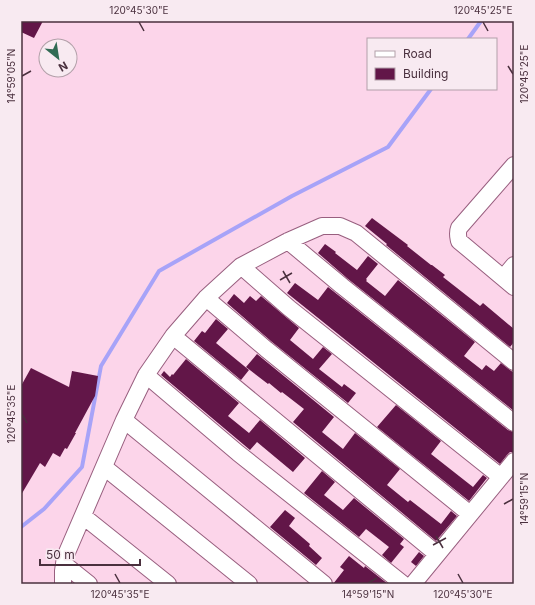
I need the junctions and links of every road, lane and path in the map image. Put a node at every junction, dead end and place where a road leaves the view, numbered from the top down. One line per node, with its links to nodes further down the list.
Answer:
1 (514, 165): 5 (street)
2 (288, 241): 4 (street); 8 (street); 11 (street)
3 (514, 264): 5 (street)
4 (241, 266): 6 (street); 14 (street)
5 (509, 282)
6 (206, 298): 7 (street); 15 (street)
7 (173, 336): 9 (street); 17 (street)
8 (514, 362)
9 (146, 375): 10 (street); 24 (street)
10 (124, 420): 13 (street); 23 (street)
11 (514, 423)
12 (514, 461): 14 (street)
13 (104, 467): 16 (street); 22 (street)
14 (501, 476): 15 (street)
15 (470, 514): 17 (street)
16 (83, 516): 18 (street); 21 (street)
17 (438, 554): 25 (street)
18 (64, 564): 19 (street); 20 (street)
19 (64, 584)
20 (89, 584)
21 (168, 584)
22 (250, 584)
23 (324, 584)
24 (403, 584)
25 (412, 584)

